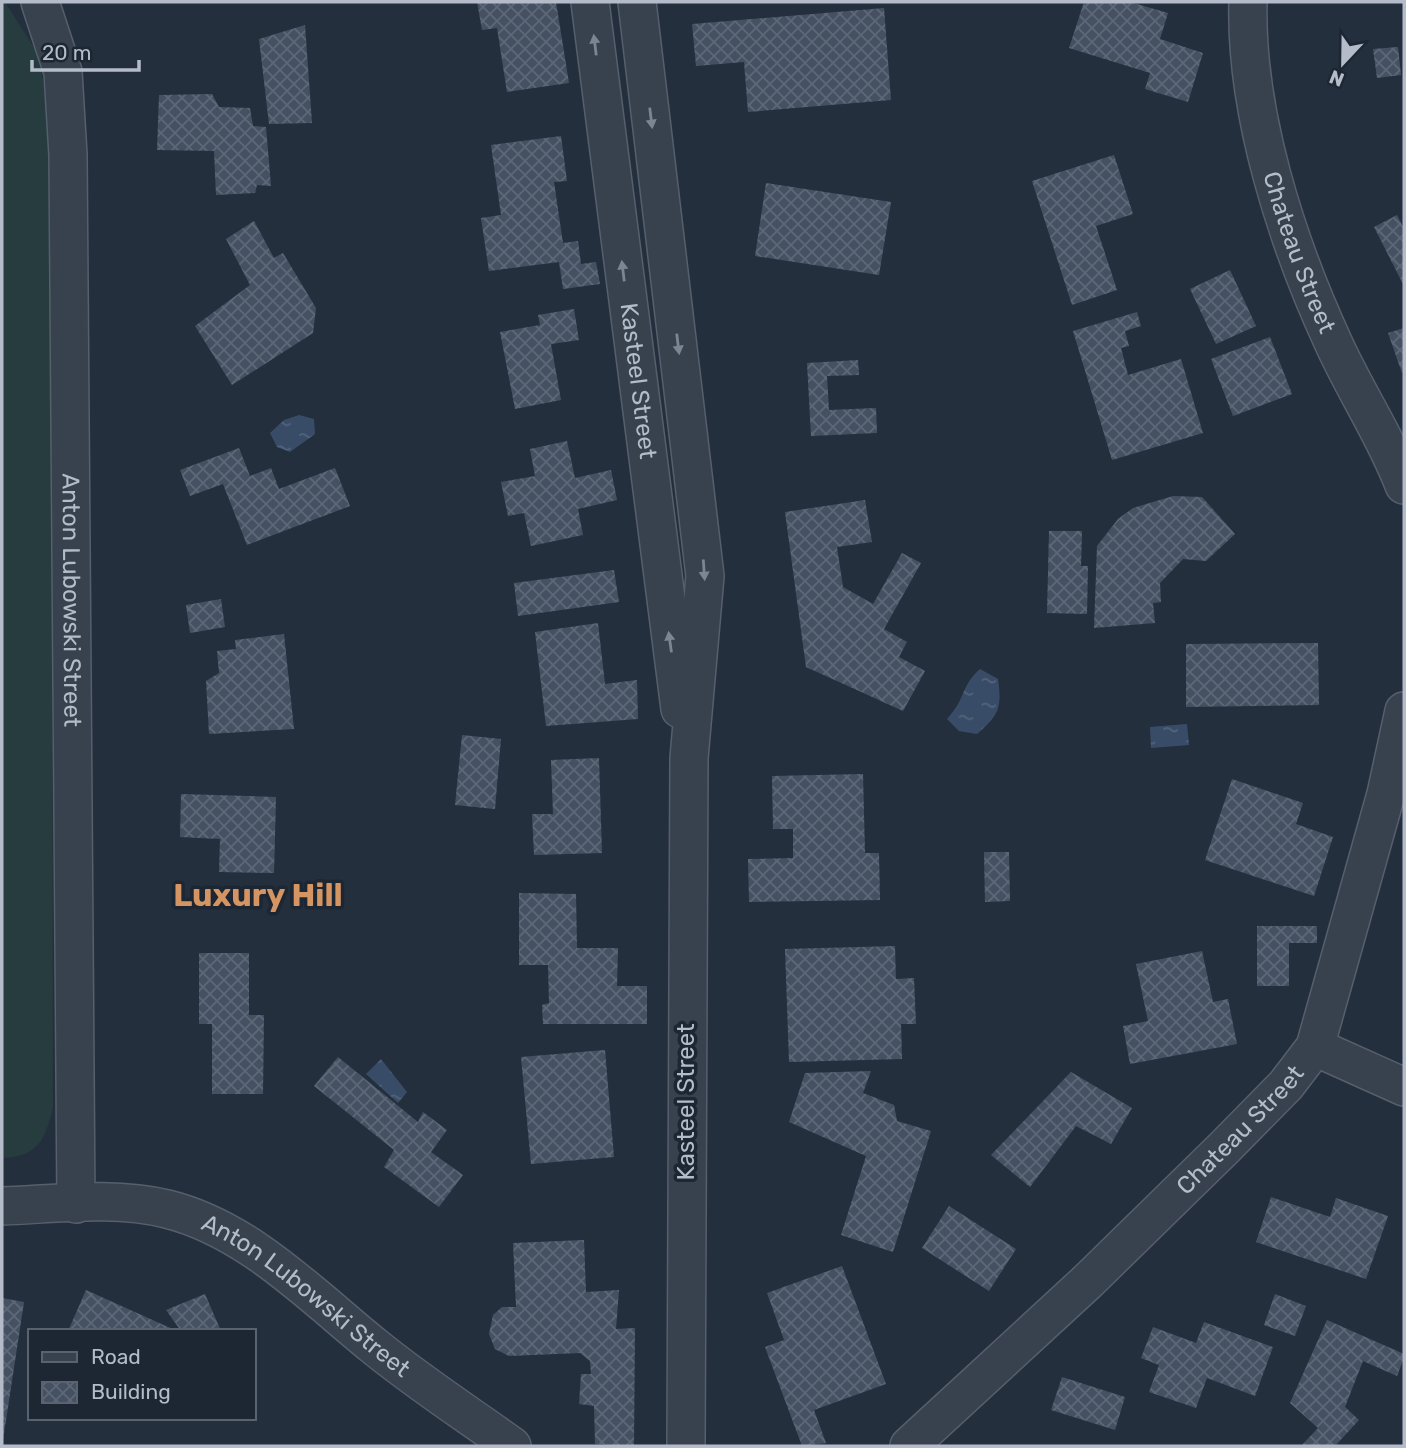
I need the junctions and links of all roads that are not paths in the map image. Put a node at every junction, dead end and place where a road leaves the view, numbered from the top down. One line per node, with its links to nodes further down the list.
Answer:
1 (40, 2): 10 (street, Anton Lubowski Street)
2 (590, 2): 7 (street, Kasteel Street, one-way to 2)
3 (637, 2): 7 (street, Kasteel Street, one-way to 7)
4 (1248, 2): 5 (street, Chateau Street)
5 (1404, 485)
6 (1404, 711): 8 (street, Chateau Street)
7 (689, 758): 13 (street, Kasteel Street)
8 (1315, 1047): 9 (street); 14 (street, Chateau Street)
9 (1404, 1087)
10 (76, 1204): 11 (street, Anton Lubowski Street); 12 (street, Anton Lubowski Street)
11 (2, 1206)
12 (512, 1446)
13 (686, 1446)
14 (909, 1446)

